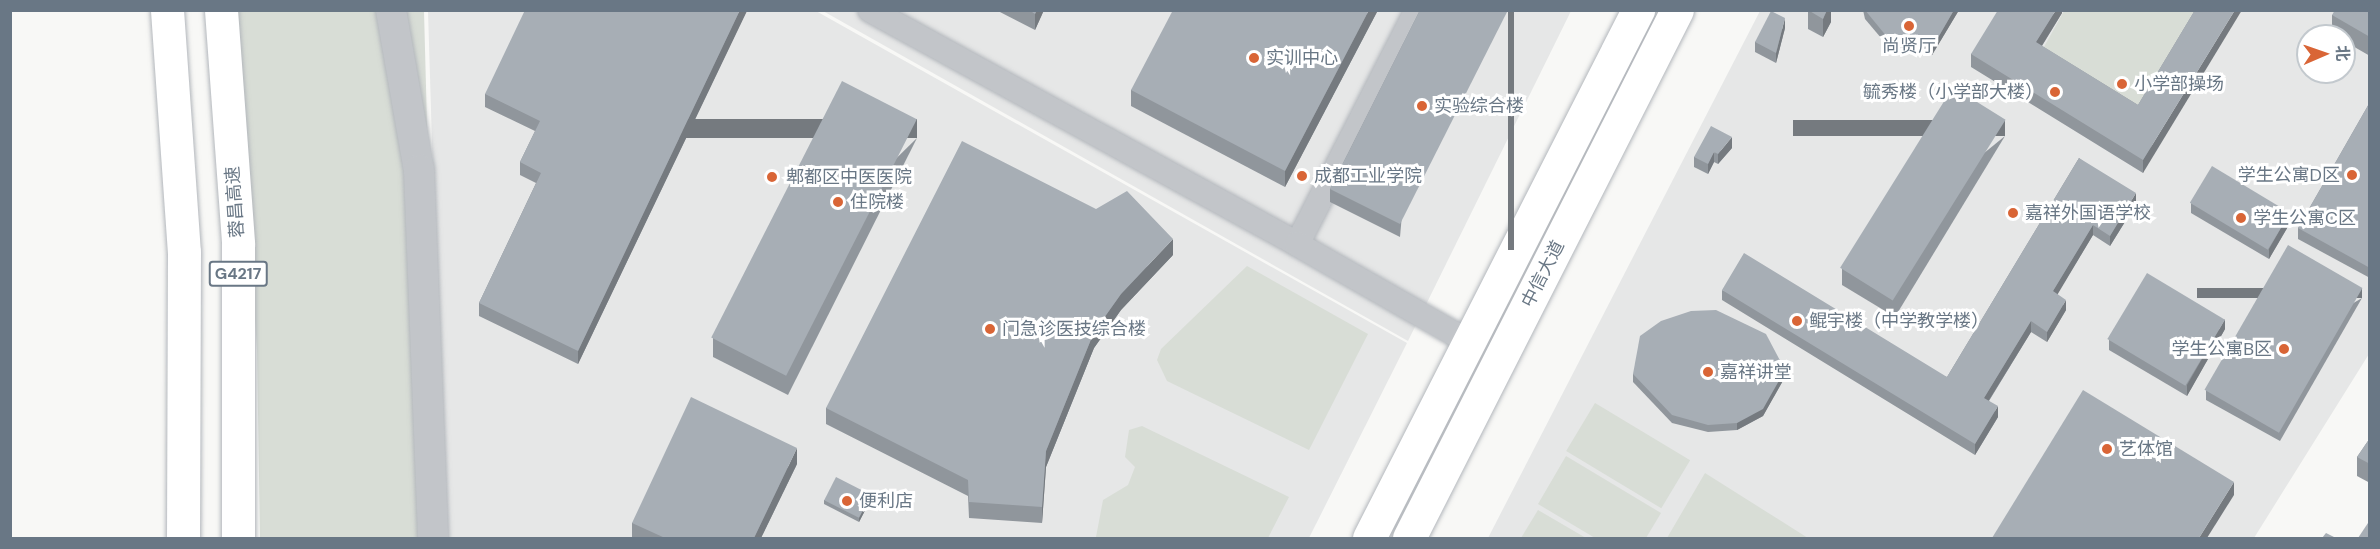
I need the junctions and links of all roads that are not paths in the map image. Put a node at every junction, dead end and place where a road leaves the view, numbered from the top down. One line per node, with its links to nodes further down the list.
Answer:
1 (167, 10): 10 (main road, G4217)
2 (221, 10): 11 (main road, 蓉昌高速 / G4217)
3 (391, 10): 12 (street)
4 (870, 10): 8 (street)
5 (1417, 10): 8 (street)
6 (1638, 10): 9 (main road, 中信大道)
7 (1677, 10): 14 (main road, 中信大道)
8 (1298, 244): 9 (street)
9 (1469, 342): 13 (main road, 中信大道)
10 (183, 538)
11 (238, 538)
12 (433, 538)
13 (1369, 538)
14 (1409, 538)

